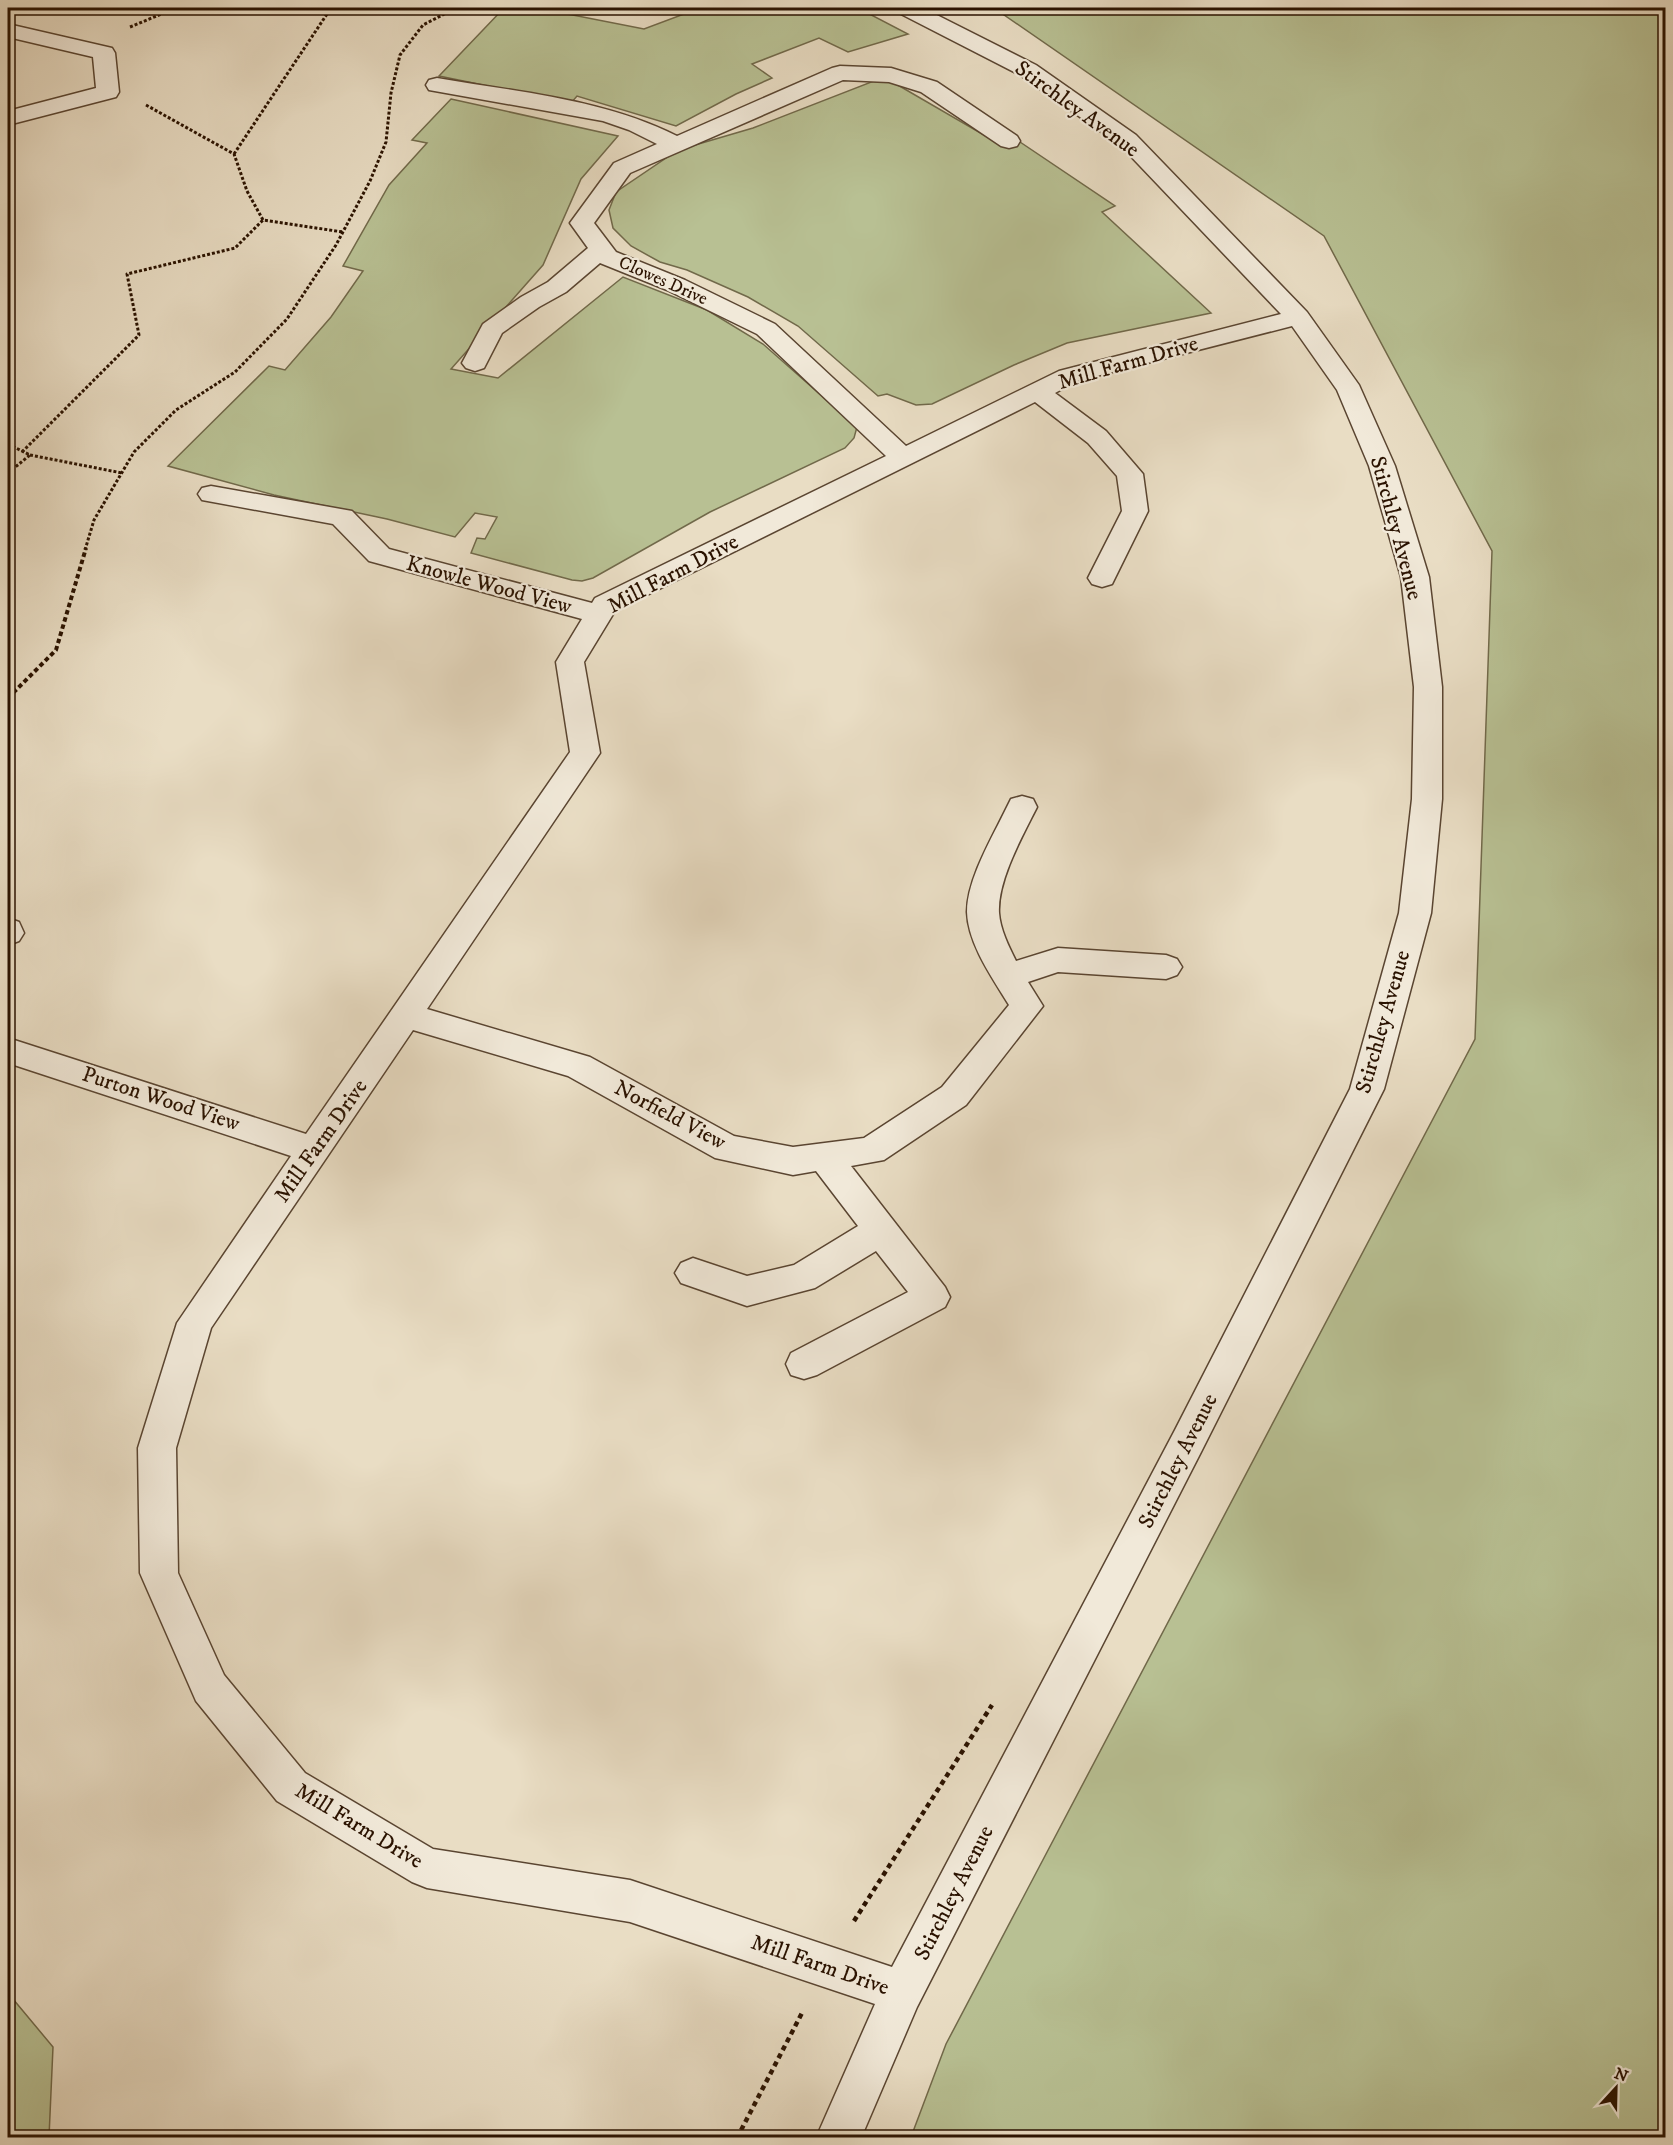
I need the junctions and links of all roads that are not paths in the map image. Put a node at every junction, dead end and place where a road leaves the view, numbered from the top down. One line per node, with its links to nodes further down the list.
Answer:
1 (907, 8): 8 (street, Stirchley Avenue)
2 (8, 31): 4 (street)
3 (437, 85): 6 (street)
4 (8, 118)
5 (1009, 141): 6 (street, Clowes Drive)
6 (675, 144): 7 (street, Clowes Drive)
7 (601, 250): 9 (street); 11 (street, Clowes Drive)
8 (1298, 317): 10 (street, Mill Farm Drive); 25 (street, Stirchley Avenue)
9 (475, 363)
10 (1036, 391): 11 (street, Mill Farm Drive); 13 (street)
11 (903, 457): 14 (street, Mill Farm Drive)
12 (211, 494): 14 (street, Knowle Wood View)
13 (1102, 578)
14 (599, 614): 18 (street, Mill Farm Drive)
15 (1022, 807): 17 (street)
16 (1166, 967): 17 (street)
17 (1008, 976): 21 (street, Norfield View)
18 (407, 1016): 20 (street, Mill Farm Drive); 21 (street, Norfield View)
19 (8, 1050): 20 (street, Purton Wood View)
20 (315, 1150): 25 (street, Mill Farm Drive)
21 (824, 1156): 22 (street)
22 (881, 1230): 23 (street); 24 (street)
23 (693, 1273)
24 (804, 1364)
25 (902, 1992): 26 (street, Stirchley Avenue)
26 (838, 2138)

